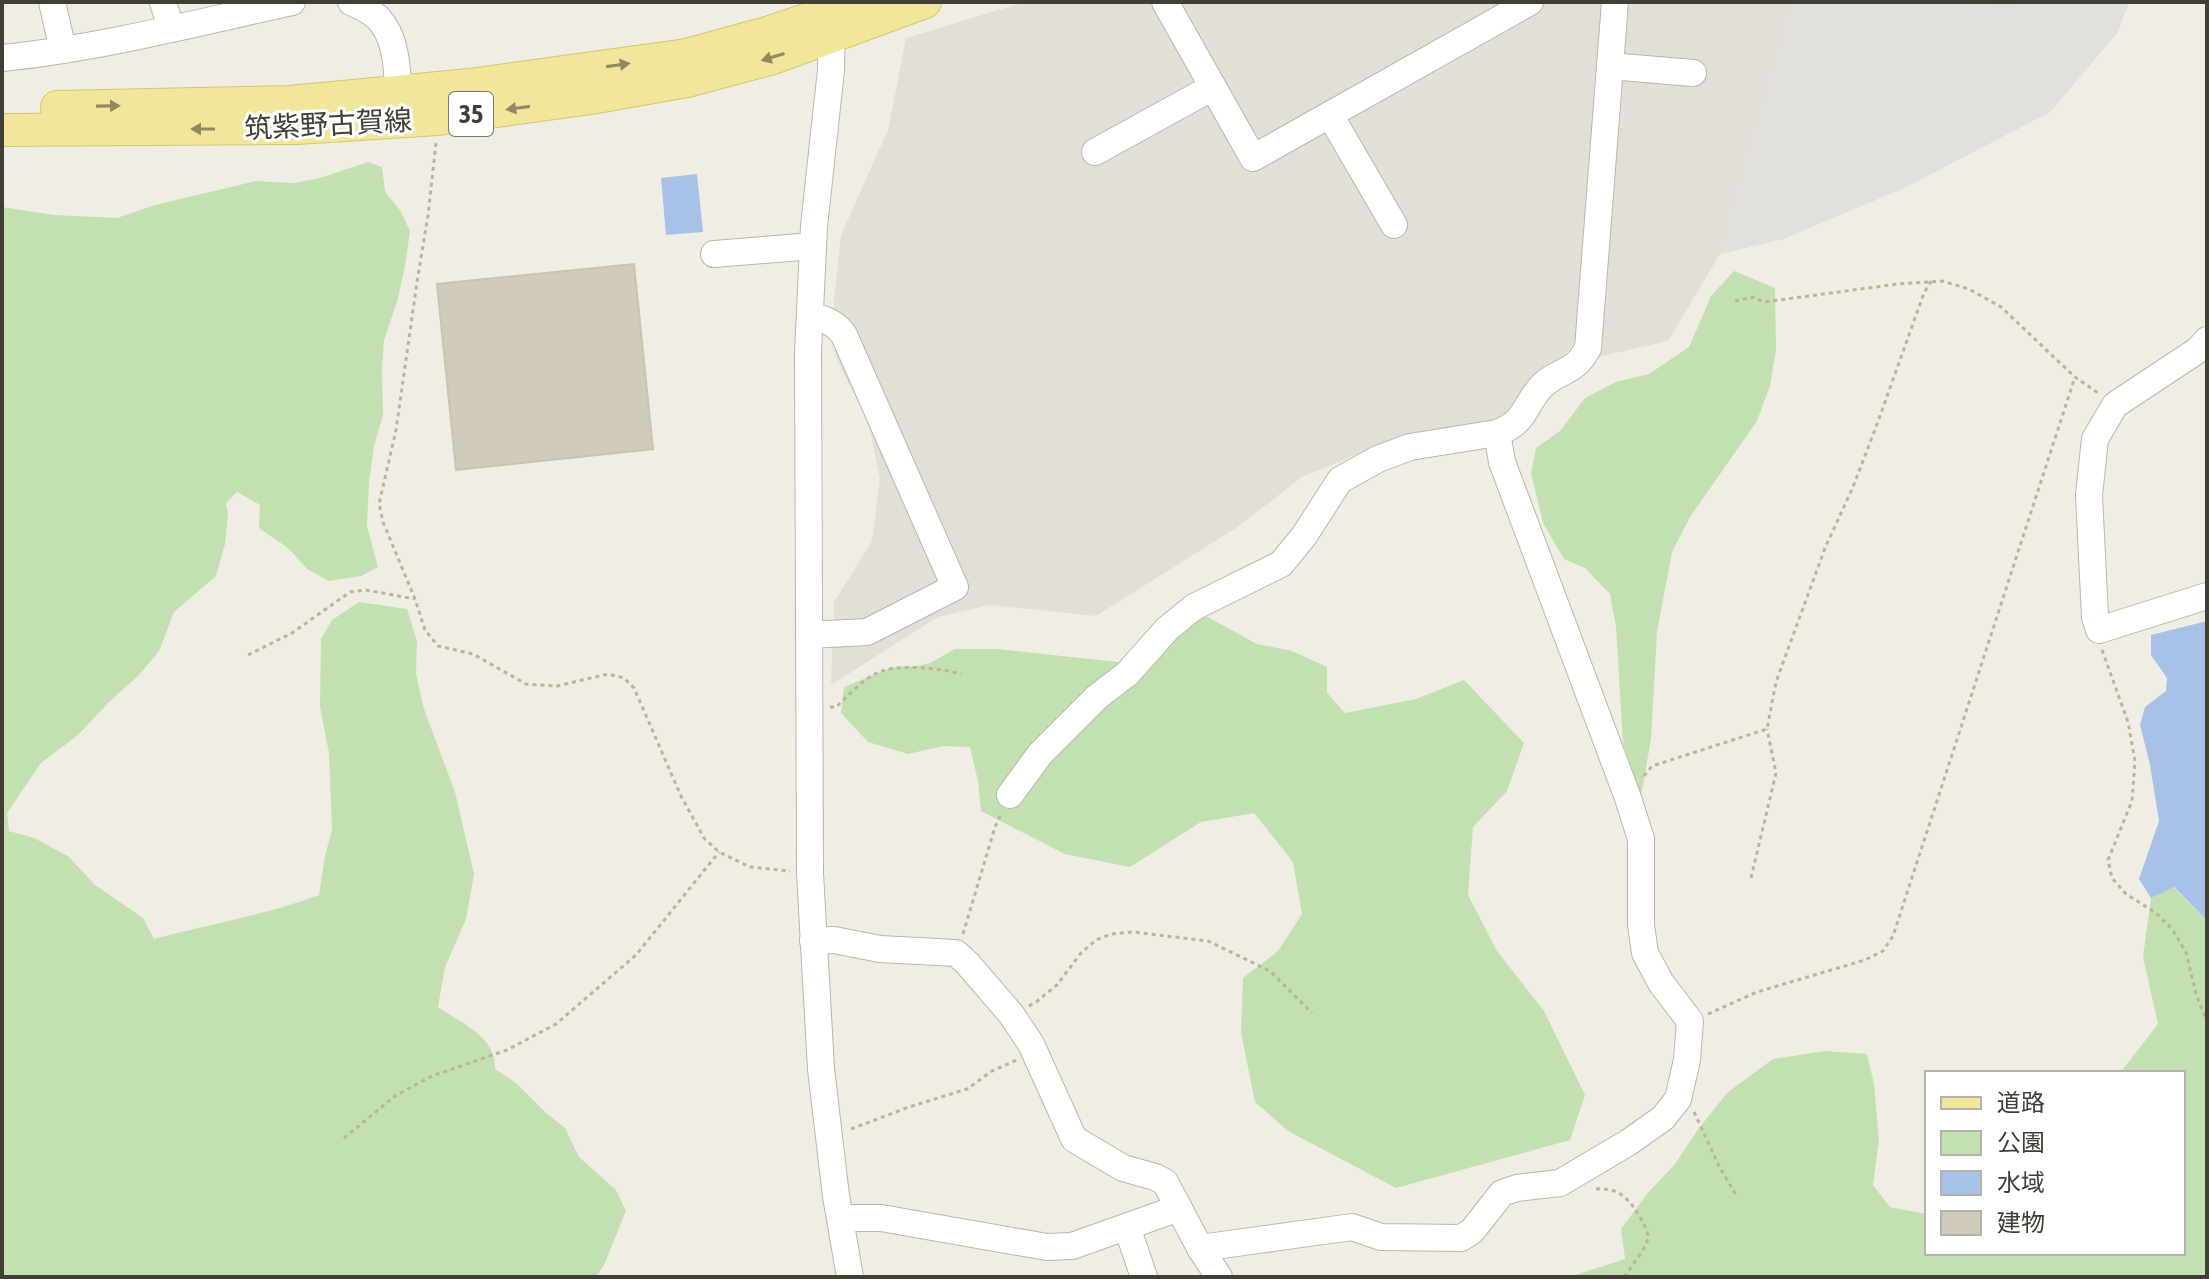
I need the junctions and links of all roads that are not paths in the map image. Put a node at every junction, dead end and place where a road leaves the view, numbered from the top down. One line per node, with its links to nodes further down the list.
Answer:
1 (52, 2): 12 (street)
2 (163, 2): 11 (street)
3 (292, 2): 11 (street)
4 (351, 2): 9 (street)
5 (925, 2): 10 (main road, 筑紫野古賀線 / 35)
6 (1165, 2): 16 (street)
7 (1530, 2): 19 (street)
8 (1615, 2): 14 (street)
9 (388, 11): 18 (street)
10 (838, 14): 18 (main road, 筑紫野古賀線 / 35, one-way to 10); 18 (main road, 筑紫野古賀線 / 35, one-way to 18); 23 (street)
11 (171, 29): 12 (street)
12 (63, 50): 13 (street)
13 (2, 58)
14 (1610, 66): 15 (street); 27 (street)
15 (1693, 73)
16 (1213, 87): 19 (street); 21 (street)
17 (2, 108): 18 (main road, 筑紫野古賀線 / 35, one-way to 18)
18 (399, 108): 20 (main road, 筑紫野古賀線 / 35, one-way to 20)
19 (1330, 115): 22 (street)
20 (2, 130)
21 (1095, 152)
22 (1394, 225)
23 (813, 246): 24 (street); 25 (street)
24 (714, 254)
25 (810, 316): 29 (street); 29 (street)
26 (2207, 340): 28 (street)
27 (1497, 433): 30 (street); 35 (street)
28 (2207, 596)
29 (809, 635): 31 (street)
30 (1010, 795)
31 (813, 941): 32 (street); 33 (street)
32 (1179, 1208): 34 (street); 35 (street)
33 (841, 1218): 34 (street); 36 (street)
34 (1127, 1227): 37 (street)
35 (1200, 1248): 38 (street)
36 (850, 1277)
37 (1144, 1277)
38 (1219, 1277)

